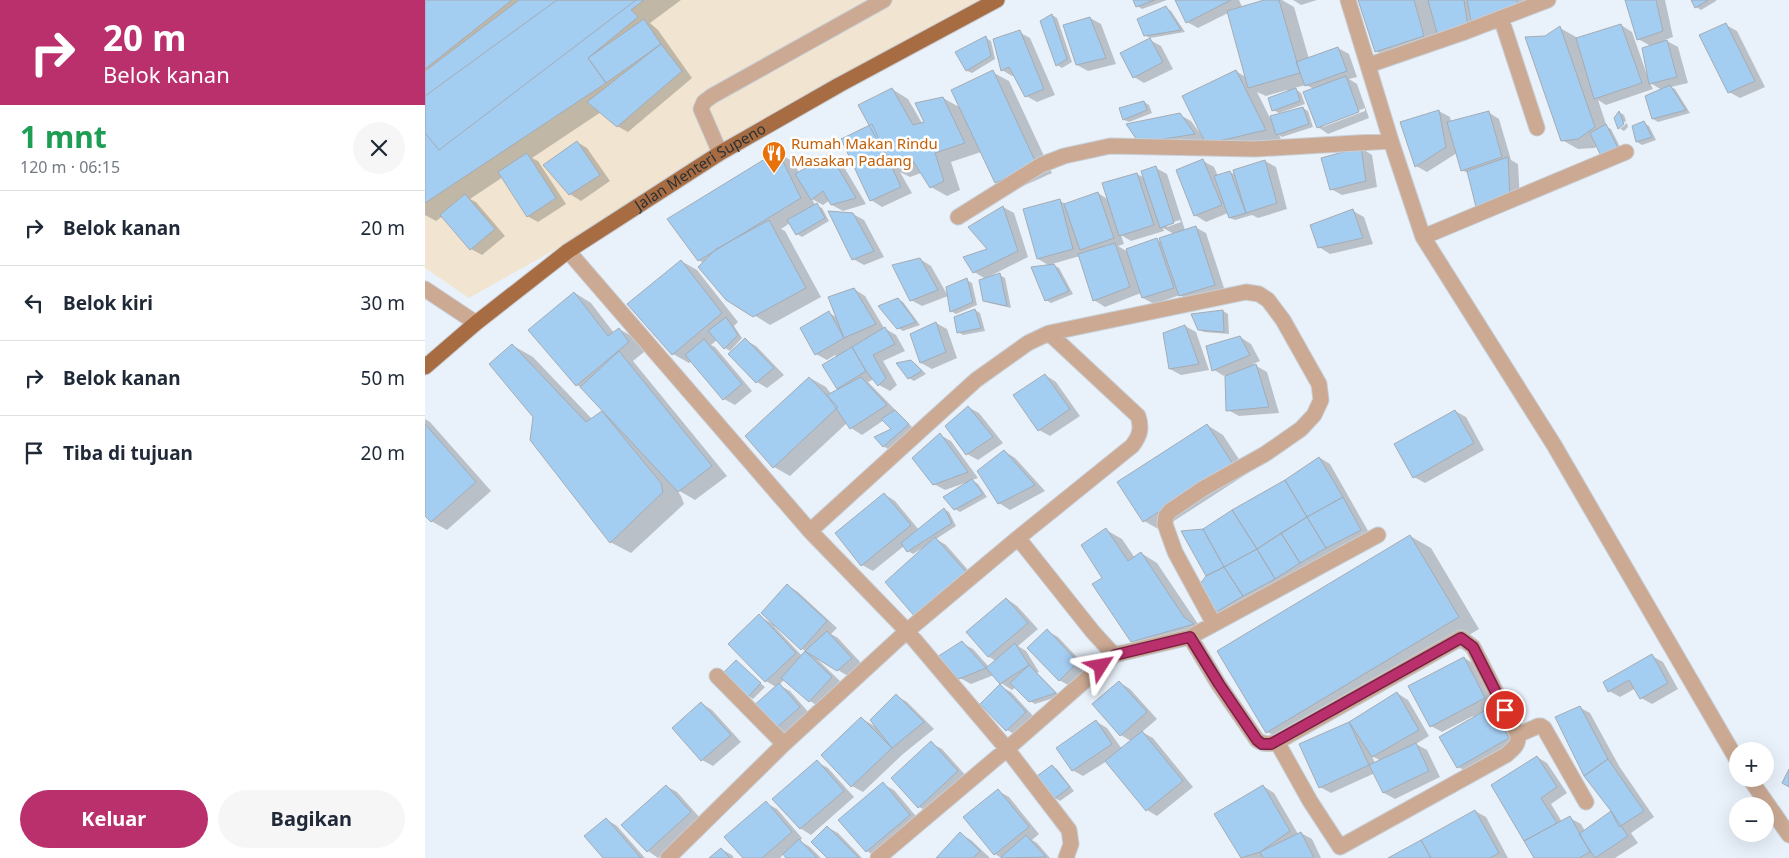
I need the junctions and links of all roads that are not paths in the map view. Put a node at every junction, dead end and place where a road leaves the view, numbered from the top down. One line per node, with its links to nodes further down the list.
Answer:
1 (884, 0): 10 (street)
2 (997, 0): 10 (main road, Jalan Menteri Supeno)
3 (1348, 0): 6 (street)
4 (1548, 0): 5 (street)
5 (1501, 18): 6 (street); 7 (street)
6 (1369, 65): 8 (street)
7 (1537, 128)
8 (1391, 140): 11 (street); 12 (street)
9 (1626, 152): 12 (street)
10 (720, 153): 13 (main road, Jalan Menteri Supeno)
11 (958, 216)
12 (1423, 237): 29 (street)
13 (568, 251): 15 (main road, Jalan Menteri Supeno); 18 (street)
14 (425, 289): 15 (street)
15 (477, 323): 17 (main road, Jalan Menteri Supeno)
16 (1049, 333): 18 (street); 20 (street); 21 (street)
17 (425, 367)
18 (811, 531): 22 (street)
19 (1378, 535): 21 (street)
20 (1018, 538): 22 (street); 24 (street)
21 (1214, 624): 23 (street)
22 (907, 631): 28 (street); 30 (street)
23 (1190, 637): 24 (street); 27 (street)
24 (1115, 655): 30 (street)
25 (717, 676): 28 (street)
26 (1518, 735): 27 (street); 32 (street); 34 (street)
27 (1277, 742): 34 (street)
28 (784, 744): 35 (street)
29 (1729, 746)
30 (1007, 749): 36 (street); 37 (street)
31 (1756, 787): 33 (street)
32 (1586, 802)
33 (1789, 835)
34 (1344, 853)
35 (668, 858)
36 (878, 858)
37 (1066, 858)

